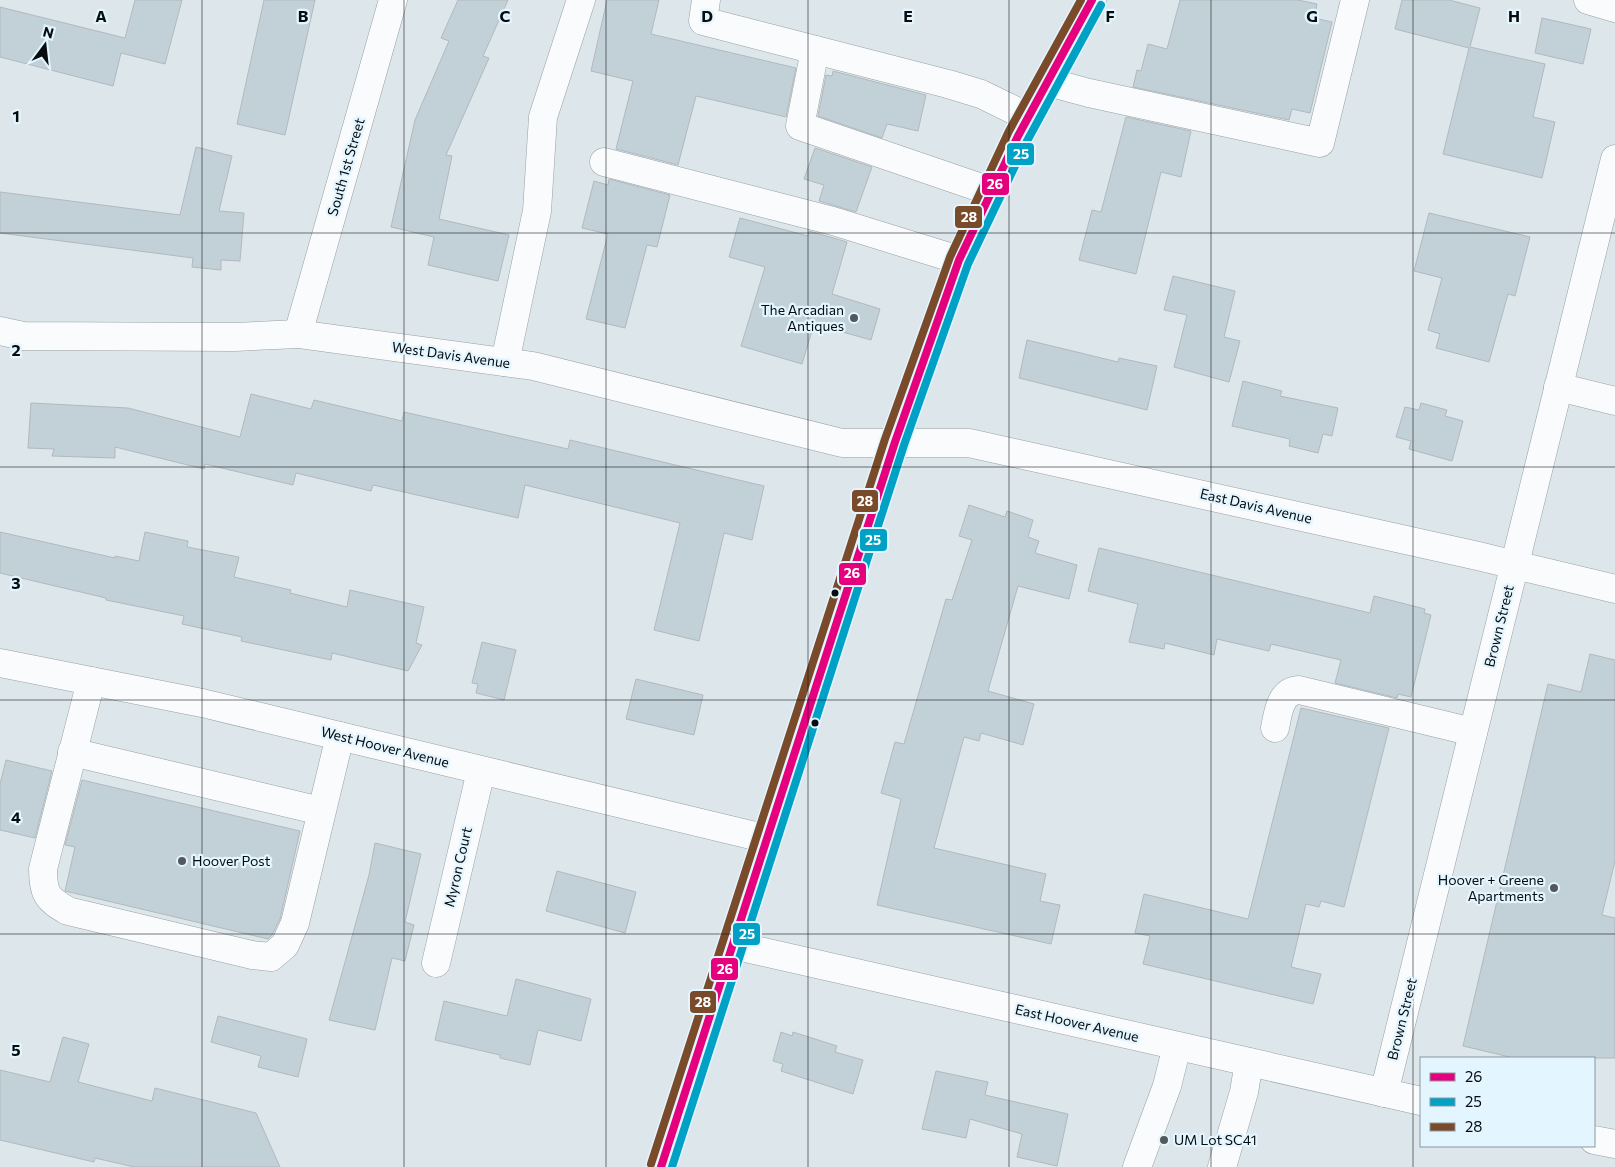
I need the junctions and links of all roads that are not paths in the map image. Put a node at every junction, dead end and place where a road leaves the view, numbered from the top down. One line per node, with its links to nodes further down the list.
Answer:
1 (393, 0): 17 (street, South 1st Street)
2 (581, 0): 18 (street)
3 (706, 0): 8 (street)
4 (1092, 0): 9 (street)
5 (1355, 0): 9 (street)
6 (1588, 0): 7 (street)
7 (1615, 8)
8 (815, 50): 10 (street); 13 (street)
9 (1048, 82): 10 (street)
10 (1028, 118): 13 (street)
11 (1615, 159): 14 (street, Brown Street)
12 (604, 162): 15 (street)
13 (990, 191): 15 (street)
14 (1607, 228): 19 (street, Brown Street)
15 (959, 260): 21 (street)
16 (0, 331): 17 (street, West Davis Avenue)
17 (298, 334): 18 (street, West Davis Avenue)
18 (505, 362): 21 (street, West Davis Avenue)
19 (1558, 387): 20 (street); 22 (street, Brown Street)
20 (1615, 401)
21 (895, 442): 22 (street, East Davis Avenue); 32 (street)
22 (1514, 564): 23 (street, East Davis Avenue); 27 (street, Brown Street)
23 (1615, 589)
24 (0, 663): 25 (street, West Hoover Avenue)
25 (91, 681): 28 (street, West Hoover Avenue); 29 (street)
26 (1275, 728): 27 (street)
27 (1473, 732): 37 (street, Brown Street)
28 (340, 736): 30 (street, West Hoover Avenue); 31 (street)
29 (72, 752): 31 (street); 31 (street)
30 (481, 771): 32 (street, West Hoover Avenue); 34 (street, Myron Court)
31 (322, 810)
32 (768, 839): 33 (street)
33 (733, 945): 35 (street, East Hoover Avenue); 41 (street)
34 (436, 963)
35 (1177, 1046): 36 (street, East Hoover Avenue); 42 (street)
36 (1249, 1062): 37 (street, East Hoover Avenue); 43 (street)
37 (1384, 1093): 38 (street, East Hoover Avenue)
38 (1420, 1101)
39 (1595, 1140): 40 (street)
40 (1615, 1144)
41 (661, 1167)
42 (1137, 1167)
43 (1222, 1167)

